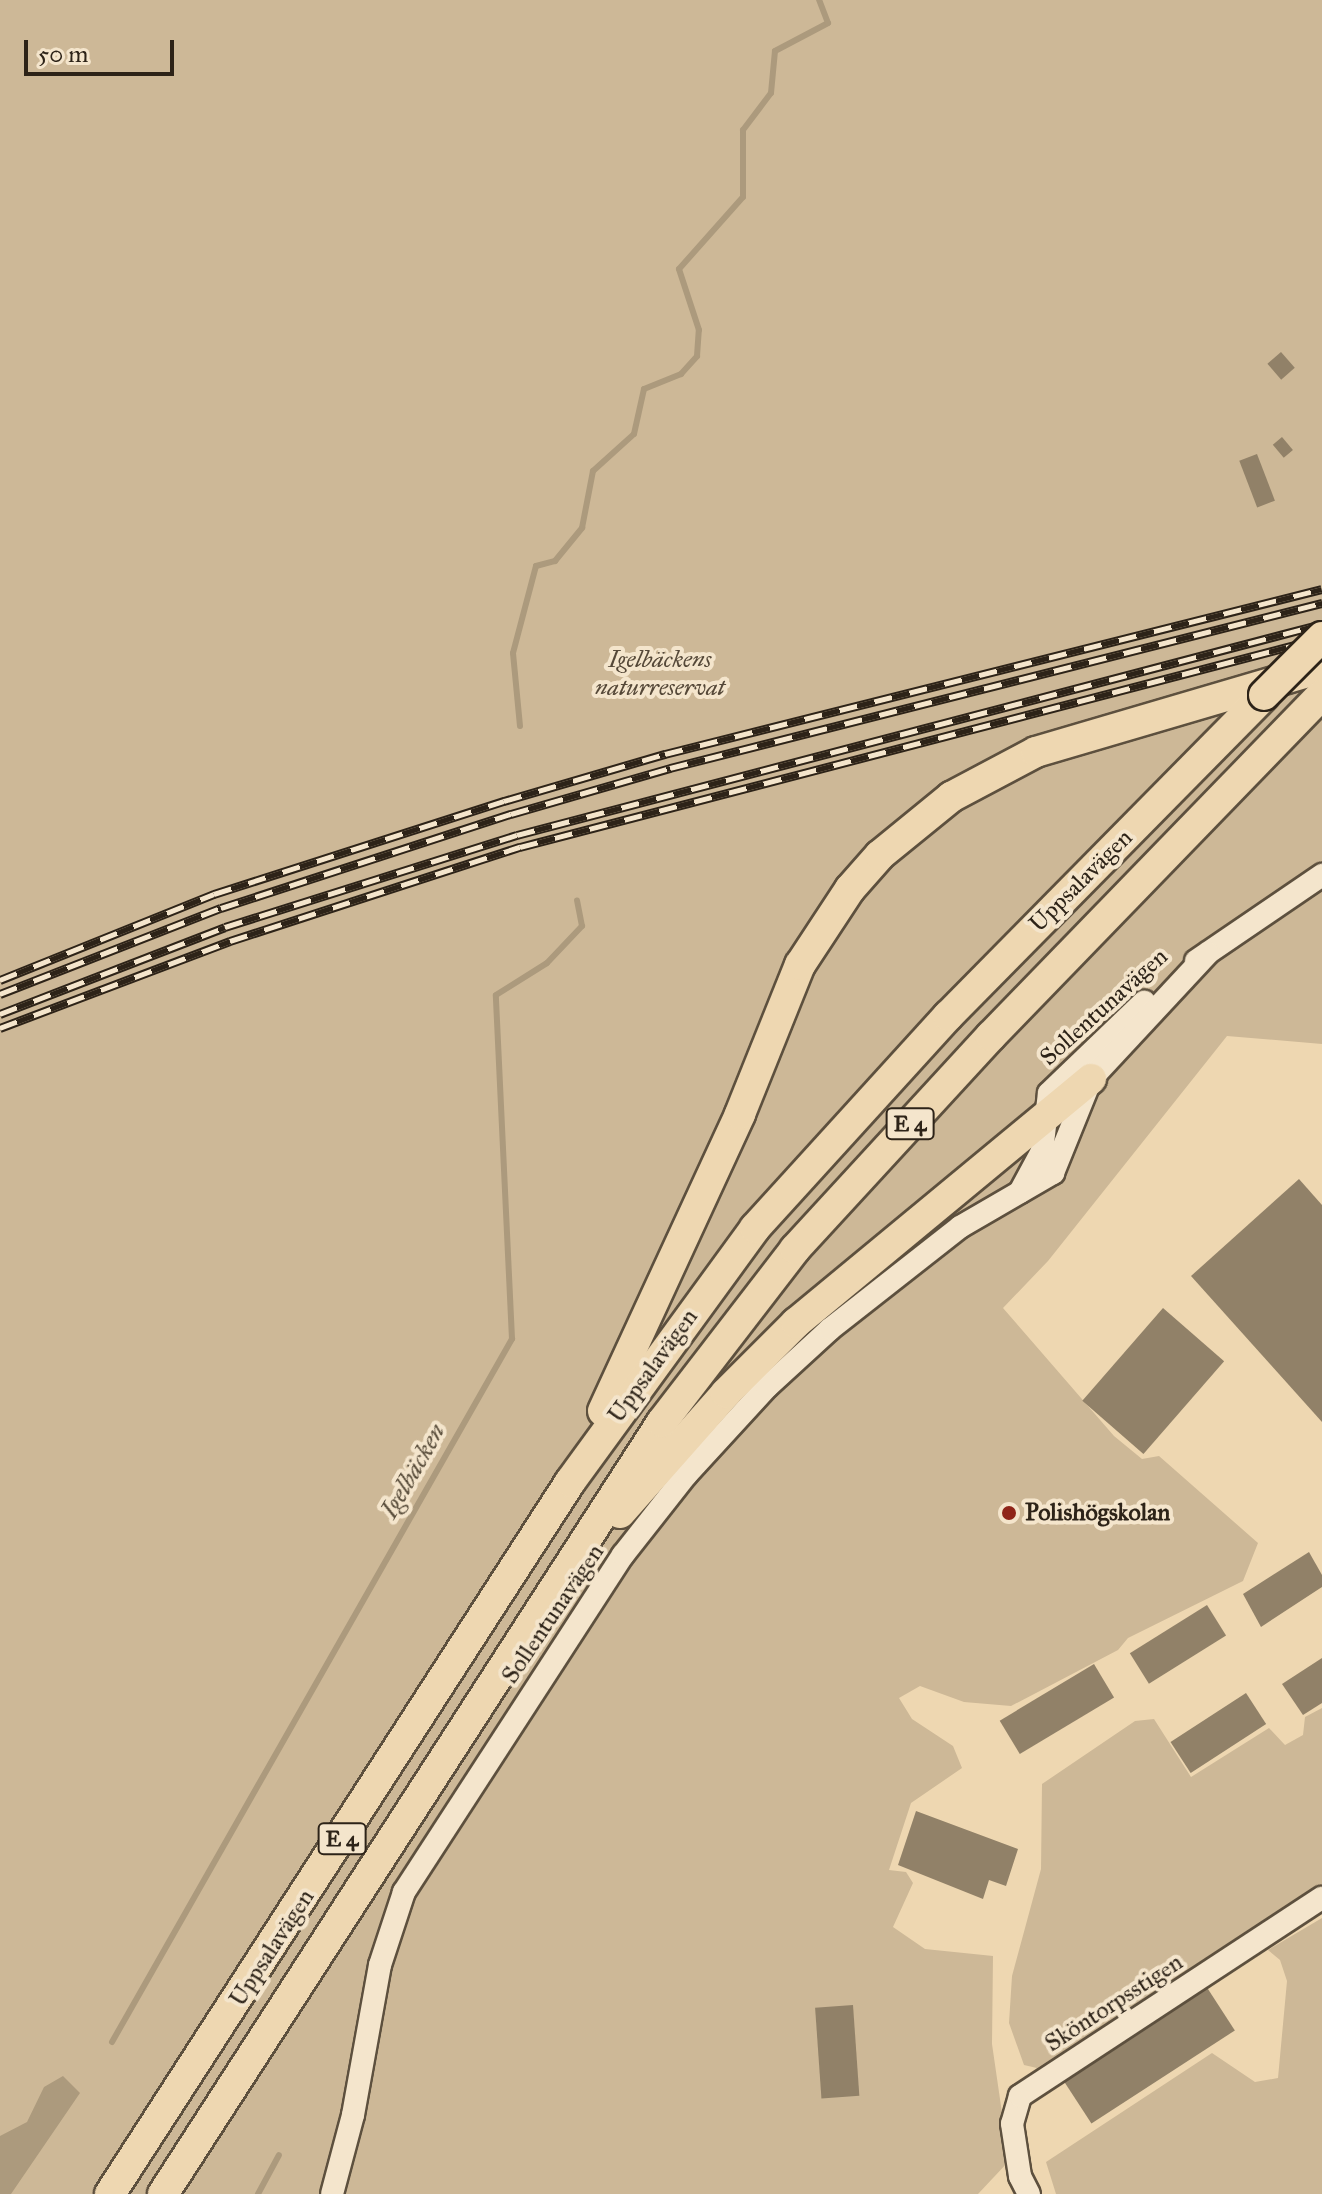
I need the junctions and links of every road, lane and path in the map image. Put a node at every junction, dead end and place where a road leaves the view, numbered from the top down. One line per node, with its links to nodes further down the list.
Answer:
1 (1322, 637): 9 (highway, Uppsalavägen / E 4, bridge)
2 (1322, 668): 9 (highway)
3 (1322, 695): 10 (highway, Uppsalavägen / E 4)
4 (1322, 875): 5 (street, Sollentunavägen)
5 (1208, 953): 6 (street, Sollentunavägen); 7 (street, Sollentunavägen)
6 (1091, 1079): 7 (highway); 8 (street, Sollentunavägen)
7 (1044, 1123): 8 (street, Sollentunavägen); 10 (highway)
8 (1017, 1196): 14 (street, Sollentunavägen)
9 (570, 1482): 12 (highway, Uppsalavägen / E 4)
10 (546, 1595): 13 (highway, Uppsalavägen / E 4)
11 (1322, 1898): 15 (street, Sköntorpsstigen)
12 (110, 2194)
13 (163, 2194)
14 (332, 2194)
15 (1029, 2194)

